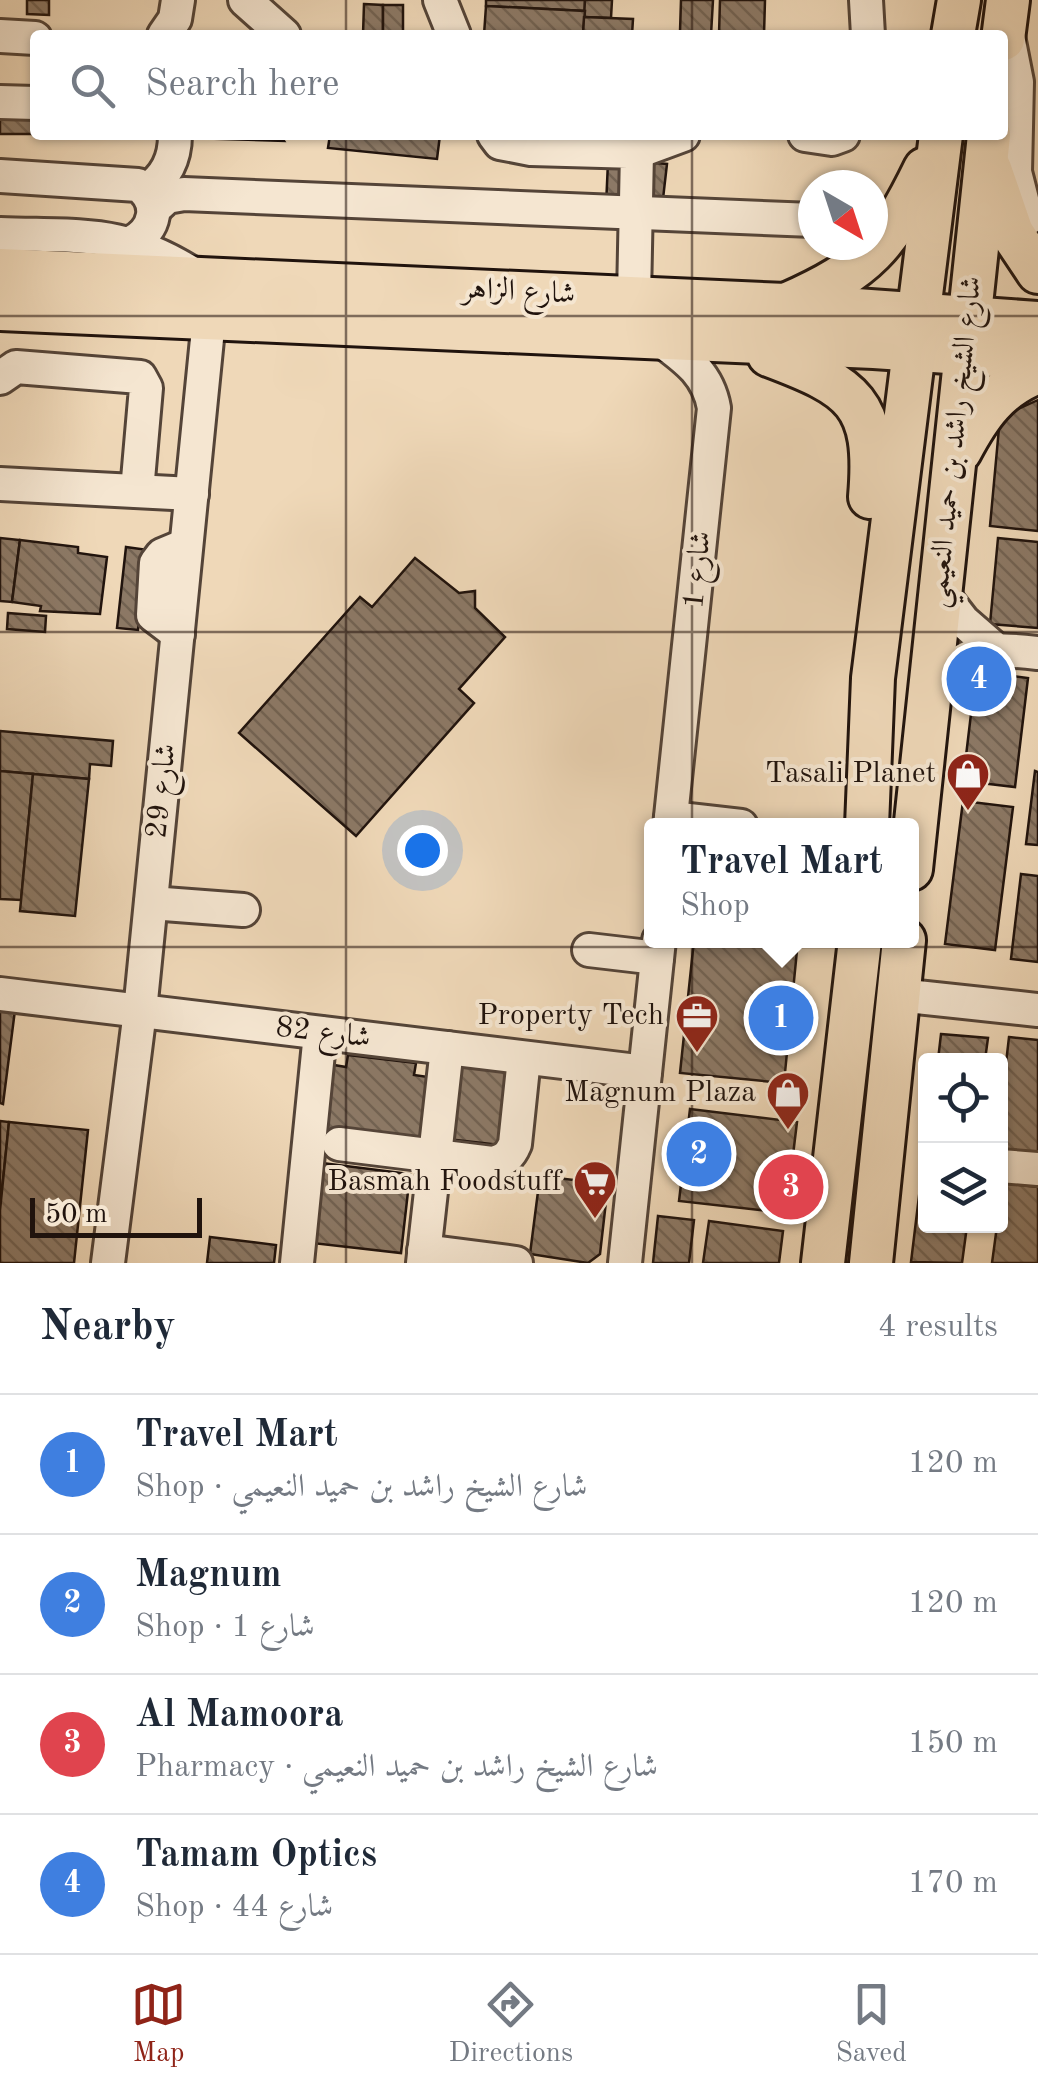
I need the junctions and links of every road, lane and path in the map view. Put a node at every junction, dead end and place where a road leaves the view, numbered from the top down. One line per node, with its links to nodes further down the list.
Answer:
1 (178, 0): 6 (street)
2 (245, 0): 7 (street)
3 (440, 0): 8 (street)
4 (866, 0): 9 (street)
5 (959, 0): 10 (main road)
6 (167, 30)
7 (278, 30)
8 (452, 30)
9 (868, 30)
10 (954, 30)
11 (1008, 31): 28 (street)
12 (0, 36): 13 (street)
13 (30, 38)
14 (0, 102): 15 (street)
15 (30, 103)
16 (175, 140): 24 (street)
17 (498, 140): 22 (street)
18 (669, 140): 22 (street)
19 (939, 140): 35 (main road)
20 (940, 140): 40 (main road, شارع الشيخ راشد بن حميد النعيمي)
21 (988, 146): 31 (main road); 41 (main road, شارع الشيخ راشد بن حميد النعيمي)
22 (637, 152): 25 (street)
23 (0, 176): 24 (street)
24 (150, 200): 25 (street); 29 (street)
25 (636, 212): 26 (street); 34 (street)
26 (798, 219)
27 (0, 234): 29 (street)
28 (1038, 241)
29 (130, 242): 32 (street)
30 (0, 270): 32 (main road, شارع الزاهر)
31 (1038, 272)
32 (198, 278): 33 (main road, شارع الزاهر)
33 (363, 284): 34 (main road, شارع الزاهر); 38 (main road)
34 (634, 298): 35 (main road, شارع الزاهر)
35 (786, 305): 40 (main road, شارع الزاهر)
36 (0, 309): 37 (main road, شارع الزاهر)
37 (209, 319): 38 (main road, شارع الزاهر); 50 (street, شارع 29)
38 (316, 322): 42 (main road, شارع الزاهر)
39 (1038, 323): 41 (main road, شارع الزاهر)
40 (914, 332): 41 (main road, شارع الزاهر); 43 (main road, شارع الزاهر); 54 (main road, شارع الشيخ راشد بن حميد النعيمي)
41 (966, 336): 44 (main road, شارع الزاهر); 47 (main road, شارع الشيخ راشد بن حميد النعيمي)
42 (658, 338): 43 (main road, شارع الزاهر); 56 (street, شارع 1)
43 (731, 341): 54 (main road)
44 (1038, 358)
45 (1038, 372): 47 (main road)
46 (0, 378): 49 (street)
47 (952, 465): 51 (main road, شارع الشيخ راشد بن حميد النعيمي)
48 (0, 484): 49 (street)
49 (137, 491): 50 (street)
50 (192, 494): 59 (street, شارع 29)
51 (939, 590): 52 (street); 55 (main road, شارع الشيخ راشد بن حميد النعيمي)
52 (994, 648): 53 (street); 55 (street)
53 (1038, 653)
54 (873, 678): 57 (main road, شارع الشيخ راشد بن حميد النعيمي)
55 (929, 690): 58 (main road, شارع الشيخ راشد بن حميد النعيمي)
56 (671, 818)
57 (867, 818)
58 (916, 818)
59 (151, 903): 60 (street); 68 (street, شارع 29)
60 (244, 910)
61 (859, 948): 82 (main road)
62 (903, 948): 66 (main road)
63 (658, 949): 64 (street); 72 (street)
64 (589, 950)
65 (0, 994): 68 (street, شارع 82)
66 (898, 995): 67 (street); 83 (main road)
67 (1038, 1010)
68 (140, 1011): 69 (street, شارع 82); 78 (street, شارع 29)
69 (320, 1033): 70 (street, شارع 82); 79 (street)
70 (448, 1048): 71 (street, شارع 82); 74 (street)
71 (524, 1058): 72 (street, شارع 82); 74 (street)
72 (645, 1072): 81 (street)
73 (339, 1144): 74 (street)
74 (435, 1156): 77 (street)
75 (1008, 1167): 76 (street)
76 (1038, 1169)
77 (423, 1257): 80 (street)
78 (108, 1263)
79 (297, 1263)
80 (516, 1263)
81 (625, 1263)
82 (823, 1263)
83 (870, 1263)

